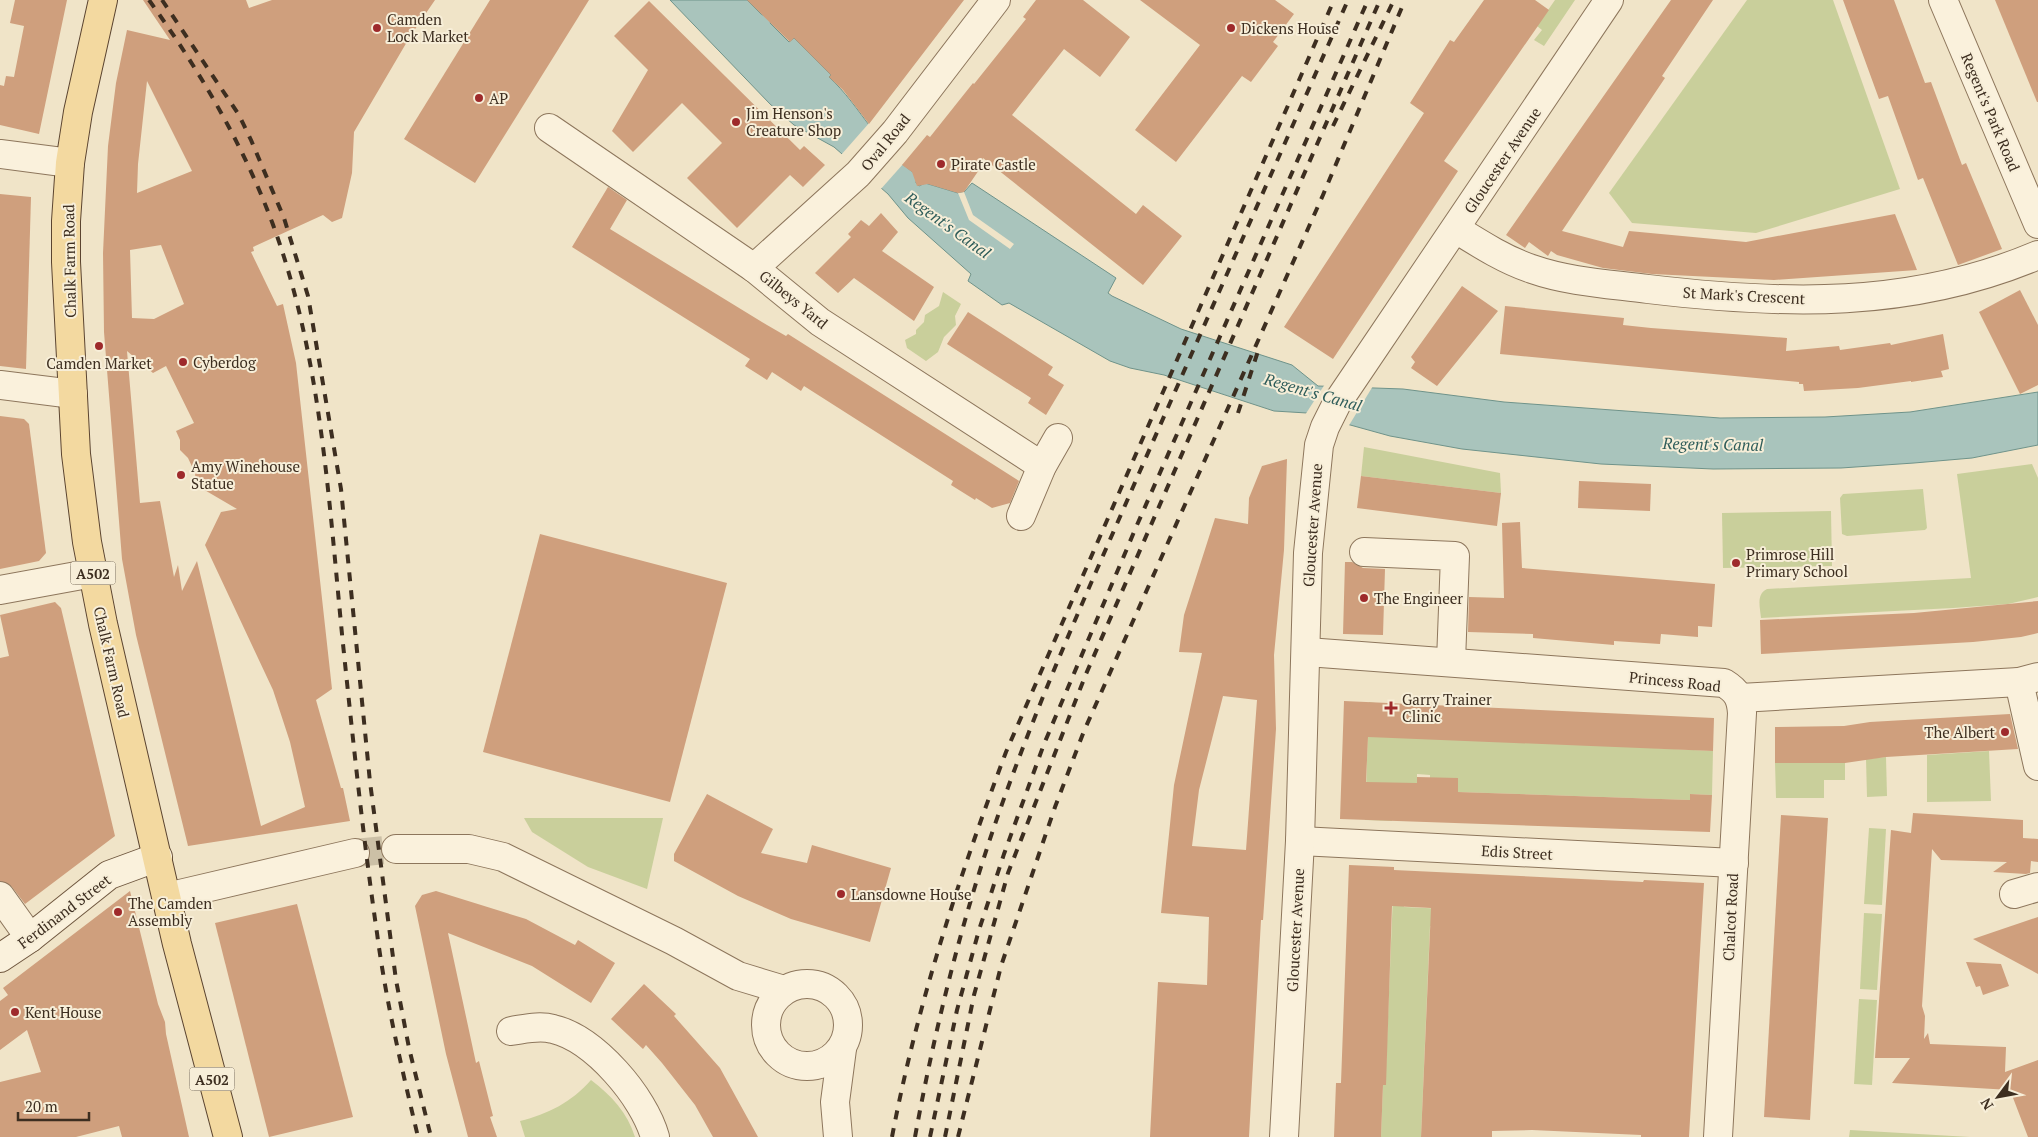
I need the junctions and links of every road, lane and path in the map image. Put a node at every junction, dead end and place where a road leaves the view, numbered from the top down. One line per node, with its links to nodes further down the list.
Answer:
1 (103, 0): 7 (main road, Chalk Farm Road / A502)
2 (996, 0): 11 (street, Oval Road)
3 (1609, 0): 9 (street, Gloucester Avenue)
4 (1943, 0): 8 (street, Regent's Park Road)
5 (549, 128): 11 (street, Gilbeys Yard)
6 (0, 154): 7 (street)
7 (70, 163): 13 (main road, Chalk Farm Road / A502)
8 (2038, 224)
9 (1456, 229): 10 (street, St Mark's Crescent); 20 (street, Gloucester Avenue)
10 (2038, 255)
11 (754, 268): 15 (street, Gilbeys Yard)
12 (0, 385): 13 (street)
13 (73, 394): 18 (main road, Chalk Farm Road / A502)
14 (1058, 438): 15 (street)
15 (1042, 466): 16 (street)
16 (1020, 516)
17 (1364, 552): 21 (street)
18 (93, 573): 19 (street); 28 (main road, Chalk Farm Road / A502)
19 (0, 590)
20 (1307, 652): 21 (street, Princess Road); 25 (street, Gloucester Avenue)
21 (1452, 661): 23 (street, Princess Road)
22 (2029, 679): 23 (street, Princess Road); 24 (street)
23 (1740, 698): 29 (street, Chalcot Road)
24 (2038, 766)
25 (1300, 841): 29 (street, Edis Street); 44 (street, Gloucester Avenue)
26 (396, 849): 34 (street)
27 (355, 853): 31 (street)
28 (158, 857): 31 (main road, Chalk Farm Road / A502); 32 (street, Ferdinand Street)
29 (1734, 863): 45 (street, Chalcot Road)
30 (0, 896): 32 (street)
31 (166, 897): 41 (main road, Chalk Farm Road / A502)
32 (30, 938): 33 (street, Ferdinand Street)
33 (0, 958)
34 (738, 976): 35 (street); 36 (street)
35 (784, 990): 36 (street); 38 (street)
36 (767, 1015): 39 (street)
37 (511, 1031): 42 (street)
38 (842, 1049): 39 (street); 40 (street)
39 (803, 1067): 40 (street)
40 (836, 1102): 43 (street)
41 (228, 1137)
42 (655, 1137)
43 (838, 1137)
44 (1284, 1137)
45 (1718, 1137)

